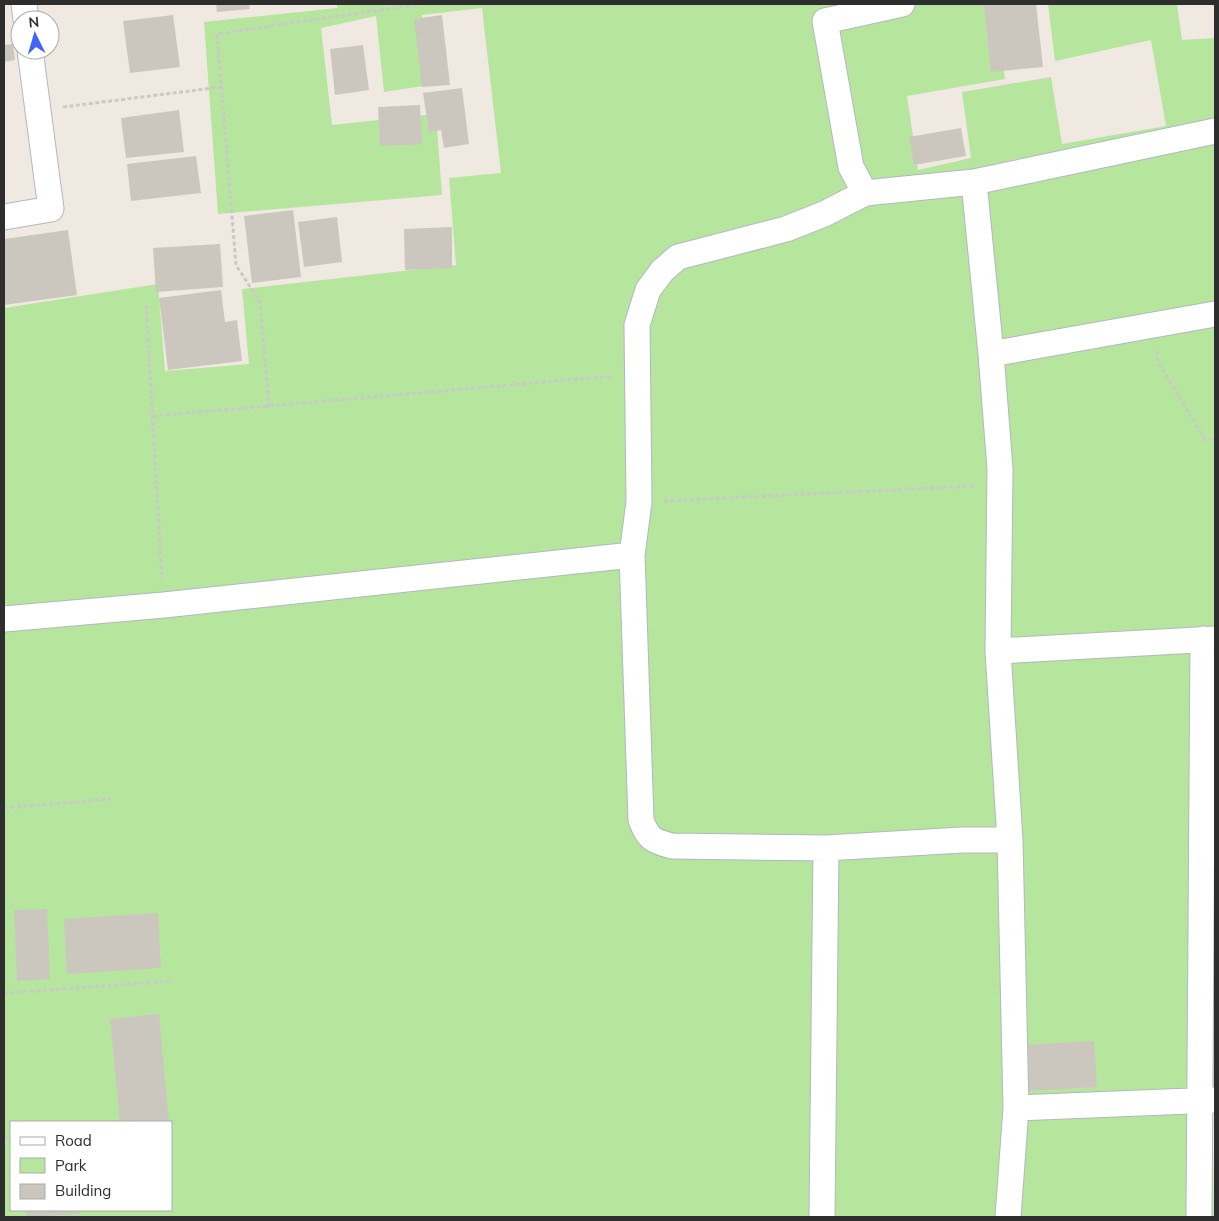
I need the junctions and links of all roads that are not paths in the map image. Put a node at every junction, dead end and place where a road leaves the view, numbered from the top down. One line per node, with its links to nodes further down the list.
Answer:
1 (902, 4): 5 (street)
2 (31, 60): 6 (street)
3 (1215, 131): 4 (street)
4 (974, 182): 5 (street); 8 (street)
5 (865, 193): 9 (street)
6 (4, 218)
7 (1215, 314): 8 (street)
8 (991, 354): 12 (street)
9 (632, 555): 10 (street); 14 (street)
10 (4, 620)
11 (1209, 639): 12 (street); 15 (street)
12 (998, 651): 13 (street)
13 (1010, 840): 14 (street); 16 (street)
14 (826, 848): 17 (street)
15 (1207, 1100): 16 (street); 19 (street)
16 (1016, 1108): 18 (street)
17 (822, 1217)
18 (1008, 1217)
19 (1198, 1217)

